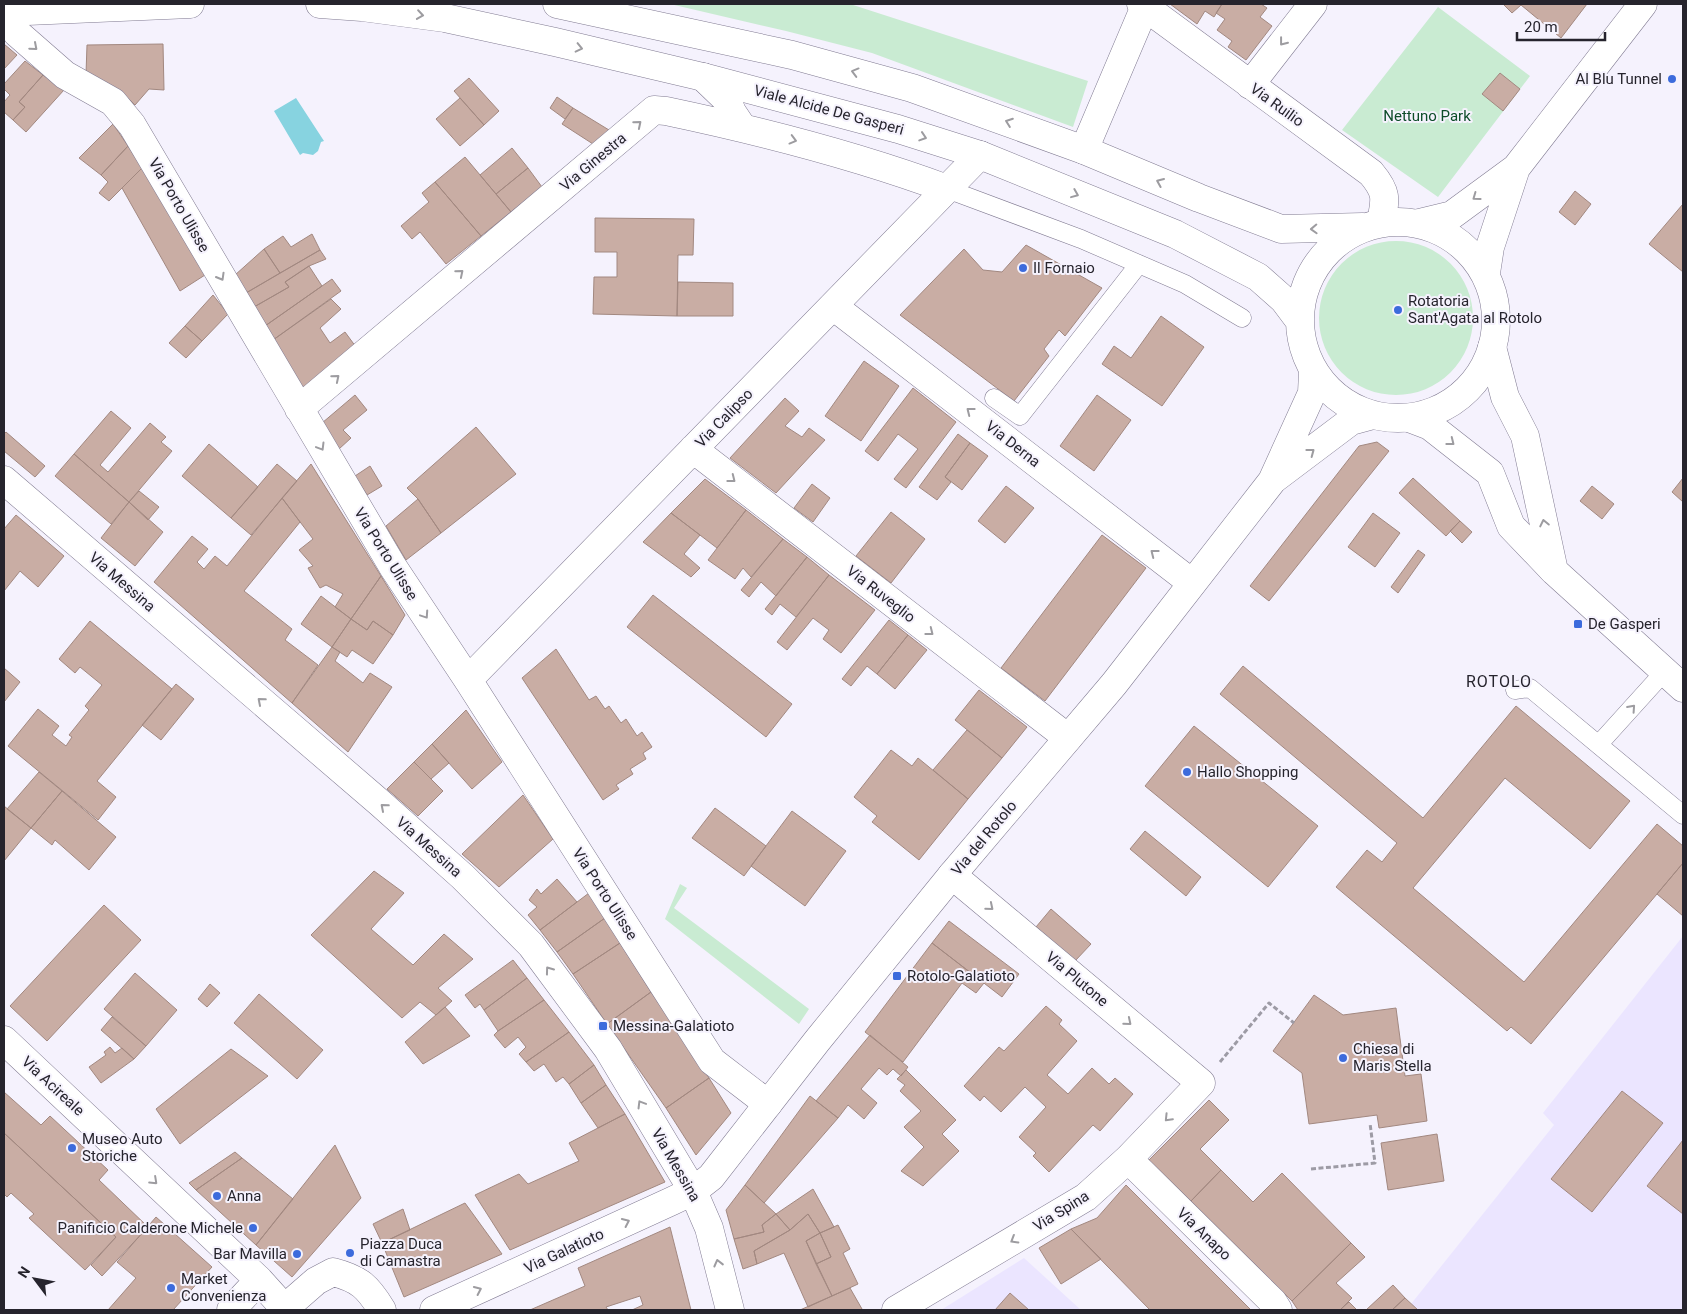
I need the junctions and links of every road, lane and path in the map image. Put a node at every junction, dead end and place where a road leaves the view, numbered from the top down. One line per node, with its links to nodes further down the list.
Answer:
1 (190, 4): 7 (street)
2 (320, 4): 8 (street, Viale Alcide De Gasperi, one-way to 8)
3 (556, 4): 11 (street, one-way to 3)
4 (1313, 4): 9 (street, one-way to 9)
5 (1643, 4): 13 (street)
6 (1144, 5): 9 (street, Via Ruilio); 11 (street)
7 (4, 11): 25 (street, Via Porto Ulisse, one-way to 25)
8 (703, 76): 10 (street); 12 (street, Viale Alcide De Gasperi, one-way to 12)
9 (1250, 84): 16 (street, Via Ruilio)
10 (742, 127): 14 (street, Via Ginestra, one-way to 14); 25 (street, Via Ginestra, one-way to 10)
11 (1084, 150): 16 (street, one-way to 11)
12 (980, 155): 14 (street, Via Calipso); 21 (street, Viale Alcide De Gasperi, one-way to 21)
13 (1516, 168): 15 (street, one-way to 15); 18 (street)
14 (947, 189): 17 (lane); 19 (street, Via Calipso)
15 (1419, 224): 16 (street); 18 (street)
16 (1372, 225): 21 (street)
17 (1139, 264): 20 (lane); 24 (lane)
18 (1486, 273): 22 (street)
19 (833, 306): 28 (street, Via Calipso); 32 (street, Via Derna, one-way to 19)
20 (1242, 318)
21 (1299, 320): 23 (street)
22 (1492, 347): 27 (street); 31 (street, one-way to 22)
23 (1313, 372): 26 (street); 29 (street)
24 (994, 398)
25 (299, 409): 34 (street, Via Porto Ulisse, one-way to 34)
26 (1373, 415): 27 (street); 29 (street, one-way to 26)
27 (1409, 418): 31 (street, one-way to 31)
28 (693, 450): 34 (street, Via Calipso); 36 (street, Via Ruveglio, one-way to 36)
29 (1272, 481): 32 (street, Via del Rotolo)
30 (6, 486): 47 (street, Via Messina, one-way to 30)
31 (1554, 571): 33 (street)
32 (1192, 583): 36 (street, Via del Rotolo)
33 (1674, 679): 37 (lane, one-way to 33)
34 (468, 680): 43 (street, Via Porto Ulisse)
35 (1515, 690): 37 (lane)
36 (1068, 738): 39 (street, Via del Rotolo)
37 (1599, 744): 38 (lane)
38 (1683, 815)
39 (952, 875): 42 (street, Via Plutone, one-way to 42); 43 (street, Via del Rotolo)
40 (1294, 1023): 42 (path)
41 (4, 1040): 48 (street, Via Acireale, one-way to 48)
42 (1202, 1082): 45 (street, Via Spina, one-way to 45)
43 (768, 1104): 47 (street, Via del Rotolo)
44 (1370, 1123): 46 (path)
45 (1128, 1160): 53 (street, Via Spina, one-way to 53); 54 (street, Via Anapo)
46 (1311, 1169)
47 (693, 1191): 51 (street, Via Galatioto, one-way to 47); 52 (street, Via Messina, one-way to 47)
48 (276, 1299): 49 (street); 50 (street)
49 (231, 1310)
50 (382, 1310)
51 (434, 1310)
52 (730, 1310)
53 (896, 1310)
54 (1278, 1310)

